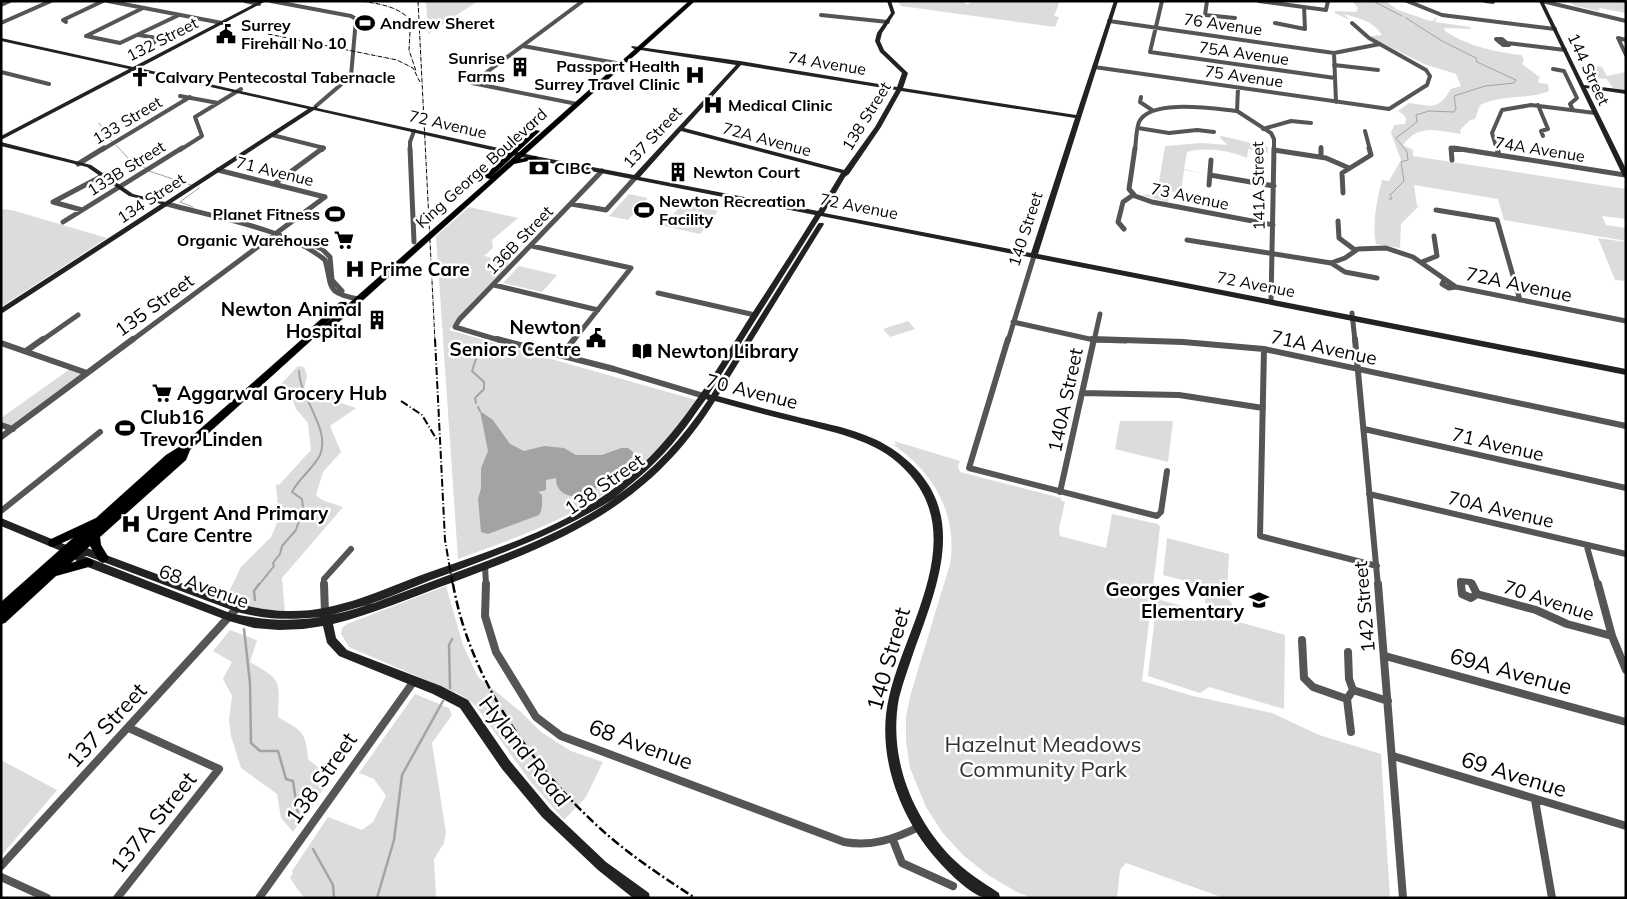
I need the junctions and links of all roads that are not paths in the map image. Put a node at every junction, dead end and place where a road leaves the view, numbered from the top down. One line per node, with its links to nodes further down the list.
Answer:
1 (10, 1): 21 (street)
2 (51, 1): 33 (street)
3 (103, 1): 34 (street)
4 (108, 1): 24 (street)
5 (245, 1): 20 (street)
6 (271, 1): 78 (street)
7 (583, 1): 47 (street)
8 (686, 1): 48 (main road, King George Boulevard)
9 (692, 1): 48 (main road, King George Boulevard)
10 (889, 1): 35 (main road, 138 Street)
11 (1116, 1): 30 (main road, 140 Street)
12 (1162, 1): 39 (street)
13 (1208, 1): 29 (street)
14 (1259, 1): 23 (street)
15 (1328, 1): 23 (street)
16 (1407, 1): 40 (street)
17 (1485, 1): 19 (street)
18 (1541, 1): 22 (street); 25 (main road, 144 Street)
19 (1493, 2)
20 (262, 3): 36 (main road, 132 Street)
21 (1, 5)
22 (1550, 5): 25 (street); 28 (street)
23 (1304, 7): 37 (street)
24 (143, 8): 26 (street); 41 (street)
25 (1545, 8): 40 (main road, 144 Street)
26 (179, 15): 36 (street); 41 (street)
27 (821, 15): 35 (street)
28 (1610, 16): 31 (street); 32 (street)
29 (1235, 18)
30 (1109, 21): 39 (street, 76 Avenue); 55 (main road, 140 Street)
31 (1604, 21)
32 (1626, 21)
33 (1, 22)
34 (66, 22)
35 (888, 22): 67 (main road, 138 Street)
36 (222, 23): 56 (main road, 132 Street)
37 (1276, 23)
38 (1352, 23): 46 (street)
39 (1156, 28): 50 (street, 76 Avenue); 62 (street, 75A Avenue)
40 (1555, 29): 49 (main road, 144 Street)
41 (139, 35): 45 (street)
42 (1, 38): 56 (main road, 72 Avenue)
43 (1626, 40): 51 (street)
44 (1507, 43): 49 (street)
45 (152, 44)
46 (1380, 44): 50 (street); 74 (street, 75 Avenue)
47 (523, 46): 52 (street); 76 (street)
48 (638, 47): 52 (main road, King George Boulevard); 53 (main road, 74 Avenue); 63 (main road, King George Boulevard)
49 (1565, 50): 65 (main road, 144 Street)
50 (1334, 53): 54 (street)
51 (1626, 55)
52 (616, 63): 63 (main road); 76 (main road, King George Boulevard)
53 (740, 63): 67 (main road, 74 Avenue); 87 (main road, 137 Street)
54 (1334, 65): 58 (street); 62 (street)
55 (1094, 67): 66 (street, 75 Avenue); 83 (main road, 140 Street)
56 (136, 68): 68 (main road, 72 Avenue); 73 (main road, 132 Street)
57 (1553, 69): 81 (street)
58 (1378, 70)
59 (1, 72): 60 (street)
60 (9, 74): 61 (street); 64 (street)
61 (1, 78)
62 (1335, 78): 74 (street)
63 (601, 83): 76 (main road, King George Boulevard)
64 (49, 84)
65 (1582, 86): 69 (main road); 82 (main road, 144 Street)
66 (1238, 88): 74 (street, 75 Avenue); 80 (street)
67 (901, 89): 83 (main road, 74 Avenue); 111 (main road, 138 Street)
68 (239, 90): 75 (street); 78 (main road, 72 Avenue)
69 (1626, 92)
70 (180, 96): 72 (street)
71 (1142, 97): 79 (street)
72 (190, 98): 75 (street); 106 (street, 133 Street)
73 (73, 100): 93 (main road, 132 Street)
74 (1336, 102)
75 (218, 103): 119 (street, 133B Street)
76 (574, 104): 94 (main road, King George Boulevard); 95 (main road, King George Boulevard)
77 (1538, 105): 81 (street); 92 (street); 101 (street)
78 (314, 107): 88 (main road, 72 Avenue); 91 (main road, 134 Street); 97 (main road, 72 Avenue)
79 (1152, 110): 80 (street); 85 (street)
80 (1237, 110): 86 (street, 141A Street)
81 (1573, 110): 82 (street)
82 (1595, 113): 114 (main road, 144 Street)
83 (1078, 117): 138 (main road, 140 Street)
84 (1311, 123): 86 (street)
85 (1138, 128): 89 (street); 121 (street)
86 (1264, 128): 99 (street, 141A Street)
87 (680, 129): 111 (main road, 72A Avenue); 115 (main road, 137 Street)
88 (414, 131): 100 (main road, 72 Avenue); 135 (street)
89 (1214, 132)
90 (1365, 132): 108 (street)
91 (272, 135): 109 (main road, 134 Street); 116 (street)
92 (1543, 136)
93 (1, 138)
94 (527, 140): 97 (main road); 100 (main road, King George Boulevard)
95 (537, 141): 100 (main road, King George Boulevard); 102 (main road)
96 (1, 144): 106 (main road)
97 (504, 147): 100 (main road, 72 Avenue)
98 (1321, 147): 103 (street)
99 (1274, 150): 103 (street); 118 (street, 141A Street)
100 (519, 152): 102 (main road, 72 Avenue); 107 (main road, King George Boulevard); 135 (main road, King George Boulevard)
101 (1499, 155): 105 (street, 74A Avenue); 114 (street, 74A Avenue)
102 (536, 156): 107 (main road); 110 (main road, 72 Avenue); 115 (main road, 72 Avenue)
103 (1321, 157): 108 (street)
104 (1211, 160): 113 (street)
105 (1452, 160)
106 (78, 164): 112 (main road)
107 (512, 164): 135 (main road, King George Boulevard)
108 (1350, 168): 120 (street)
109 (218, 170): 116 (street, 71 Avenue); 123 (main road, 134 Street)
110 (602, 171): 115 (main road, 72 Avenue); 124 (street, 136B Street)
111 (847, 173): 127 (main road, 138 Street)
112 (104, 175): 119 (main road); 125 (street)
113 (1210, 175): 117 (street); 118 (street)
114 (1626, 175)
115 (637, 176): 124 (street, 137 Street); 127 (main road, 72 Avenue)
116 (274, 184): 122 (street, 71 Avenue)
117 (1209, 185)
118 (1274, 186): 130 (street, 141A Street)
119 (119, 187): 123 (main road); 125 (street, 133B Street)
120 (1343, 193)
121 (1133, 195): 130 (street, 73 Avenue); 131 (street)
122 (325, 198): 132 (street, 135 Street)
123 (167, 204): 132 (street); 152 (main road, 134 Street)
124 (571, 204): 136 (street, 136B Street)
125 (82, 210): 129 (street, 133B Street)
126 (1436, 210): 150 (street)
127 (824, 213): 138 (main road, 72 Avenue); 155 (main road, 138 Street); 170 (main road, 138 Street)
128 (1338, 221): 137 (street)
129 (63, 222)
130 (1273, 225): 139 (street, 141A Street)
131 (1124, 229)
132 (276, 234): 148 (street); 168 (street, 135 Street)
133 (1434, 236): 140 (street)
134 (1187, 240): 139 (street)
135 (414, 246): 148 (main road, King George Boulevard)
136 (532, 246): 142 (street); 145 (street, 136B Street)
137 (1355, 250): 140 (street, 72A Avenue); 141 (street, 72A Avenue)
138 (1035, 254): 149 (main road, 72 Avenue); 158 (street, 140 Street)
139 (1272, 255): 141 (street); 149 (street, 141A Street)
140 (1422, 262): 144 (street, 72A Avenue)
141 (1331, 263): 143 (street)
142 (631, 268): 151 (street)
143 (1377, 278)
144 (1444, 280): 146 (street)
145 (494, 285): 151 (street); 159 (street, 136B Street)
146 (1456, 286): 150 (street, 72A Avenue)
147 (658, 293): 155 (street)
148 (355, 298): 178 (main road, King George Boulevard)
149 (1271, 300): 156 (main road, 72 Avenue)
150 (1520, 300): 157 (street, 72A Avenue)
151 (598, 310): 164 (street)
152 (1, 312)
153 (1100, 314): 160 (street, 140A Street)
154 (78, 315): 163 (street)
155 (755, 315): 170 (main road, 138 Street)
156 (1353, 316): 165 (main road, 72 Avenue); 166 (street, 142 Street); 167 (main road, 72 Avenue)
157 (1626, 321)
158 (1013, 322): 160 (street, 71A Avenue); 181 (street, 140 Street)
159 (455, 327): 164 (street, 70 Avenue)
160 (1094, 340): 162 (street, 71A Avenue); 169 (street, 140A Street)
161 (1, 343): 163 (street)
162 (1264, 349): 166 (street, 71A Avenue); 171 (street)
163 (26, 351): 168 (street)
164 (562, 355): 170 (street, 70 Avenue)
165 (1626, 367)
166 (1358, 369): 173 (street, 71A Avenue); 175 (street, 142 Street)
167 (1626, 372)
168 (87, 373): 174 (street, 135 Street)
169 (1082, 393): 171 (street); 181 (street, 140A Street)
170 (708, 397): 186 (main road, 70 Avenue); 195 (main road, 138 Street); 206 (main road, 138 Street)
171 (1264, 408): 196 (street)
172 (1, 424): 174 (street)
173 (1626, 426)
174 (13, 429): 177 (street, 135 Street)
175 (1364, 429): 180 (street, 71 Avenue); 182 (street, 142 Street)
176 (100, 432): 183 (street)
177 (1, 438)
178 (186, 448): 184 (main road, King George Boulevard); 187 (main road, King George Boulevard)
179 (1167, 471): 181 (street)
180 (1626, 488)
181 (1060, 492)
182 (1369, 494): 189 (street, 70A Avenue); 196 (street, 142 Street)
183 (1, 511)
184 (100, 520): 188 (main road); 191 (main road, King George Boulevard)
185 (1, 522): 188 (main road, 68 Avenue)
186 (939, 528): 223 (main road, 140 Street)
187 (94, 537): 191 (main road, King George Boulevard); 193 (main road)
188 (53, 543): 191 (main road, 68 Avenue)
189 (1587, 546): 192 (street, 70A Avenue); 208 (street)
190 (351, 549): 206 (street)
191 (72, 551): 193 (main road, 68 Avenue); 194 (main road, 68 Avenue); 197 (main road, King George Boulevard); 204 (main road, King George Boulevard)
192 (1626, 554)
193 (103, 558): 199 (main road, 68 Avenue)
194 (88, 563): 197 (main road); 198 (main road, 68 Avenue)
195 (484, 565): 206 (main road, 138 Street); 224 (street, 68 Avenue)
196 (1377, 566): 211 (street, 142 Street)
197 (52, 574): 207 (main road, King George Boulevard)
198 (118, 574): 199 (main road); 200 (main road, 68 Avenue)
199 (152, 575): 202 (main road, 68 Avenue)
200 (163, 591): 202 (main road); 205 (main road, 68 Avenue)
201 (1477, 594): 208 (street, 70 Avenue)
202 (217, 600): 203 (main road, 68 Avenue)
203 (238, 608): 205 (street, 137 Street); 206 (main road, 68 Avenue)
204 (1, 609)
205 (229, 617): 206 (main road, 68 Avenue); 218 (street, 137 Street)
206 (326, 618): 213 (main road, Hyland Road)
207 (1, 619)
208 (1612, 636): 212 (street)
209 (1302, 640): 215 (street)
210 (1348, 652): 214 (street)
211 (1385, 656): 216 (street, 142 Street); 217 (street, 69A Avenue)
212 (1626, 670)
213 (414, 681): 230 (street, 138 Street); 231 (main road, Hyland Road)
214 (1353, 690): 215 (street); 216 (street)
215 (1348, 699): 219 (street)
216 (1388, 701): 220 (street, 142 Street)
217 (1626, 722)
218 (129, 728): 225 (street, 137 Street); 229 (street, 137A Street)
219 (1351, 732)
220 (1393, 756): 221 (street, 69 Avenue); 233 (street, 142 Street)
221 (1534, 800): 222 (street, 69 Avenue); 234 (street)
222 (1626, 826)
223 (919, 827): 224 (street, 68 Avenue); 232 (main road)
224 (893, 840): 227 (street)
225 (1, 866)
226 (1, 877): 228 (street)
227 (953, 886)
228 (47, 898)
229 (116, 898)
230 (259, 898)
231 (644, 898)
232 (994, 898)
233 (1403, 898)
234 (1552, 898)

